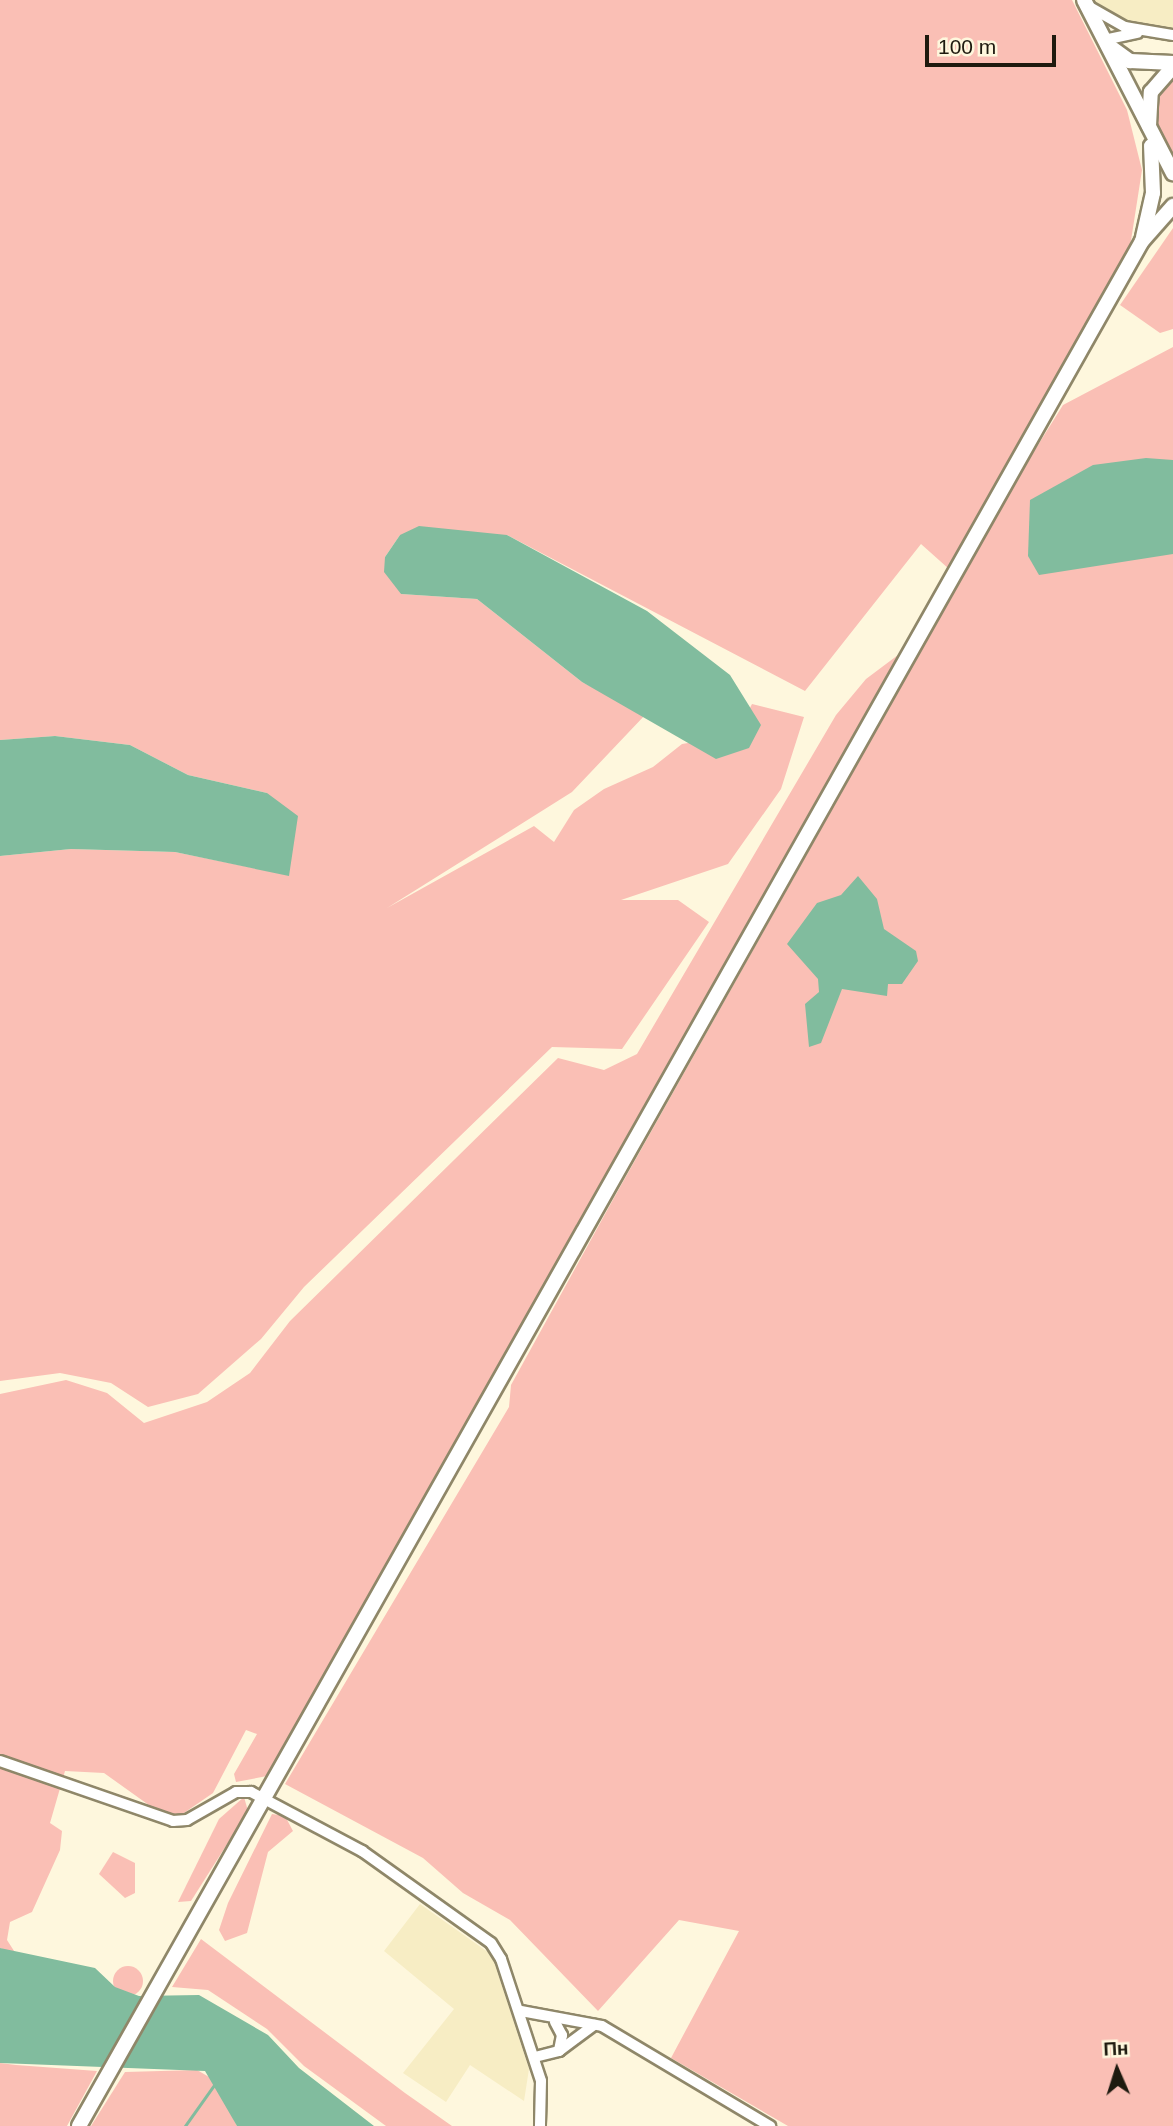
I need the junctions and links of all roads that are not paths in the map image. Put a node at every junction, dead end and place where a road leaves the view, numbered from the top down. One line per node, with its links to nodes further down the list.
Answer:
1 (1086, 3): 2 (street); 4 (main road)
2 (1140, 32): 3 (street); 4 (street)
3 (1173, 35)
4 (1104, 40): 5 (main road); 6 (main road)
5 (1173, 65): 6 (main road)
6 (1150, 136): 7 (main road); 9 (main road)
7 (1173, 173)
8 (1173, 206): 9 (main road)
9 (1142, 241): 11 (main road)
10 (0, 1761): 11 (street)
11 (265, 1797): 12 (street); 17 (main road)
12 (521, 2011): 13 (street); 16 (street)
13 (555, 2022): 14 (street); 15 (street)
14 (594, 2025): 15 (street); 19 (street)
15 (559, 2051): 16 (street)
16 (535, 2057): 18 (street)
17 (79, 2126)
18 (540, 2126)
19 (770, 2126)

